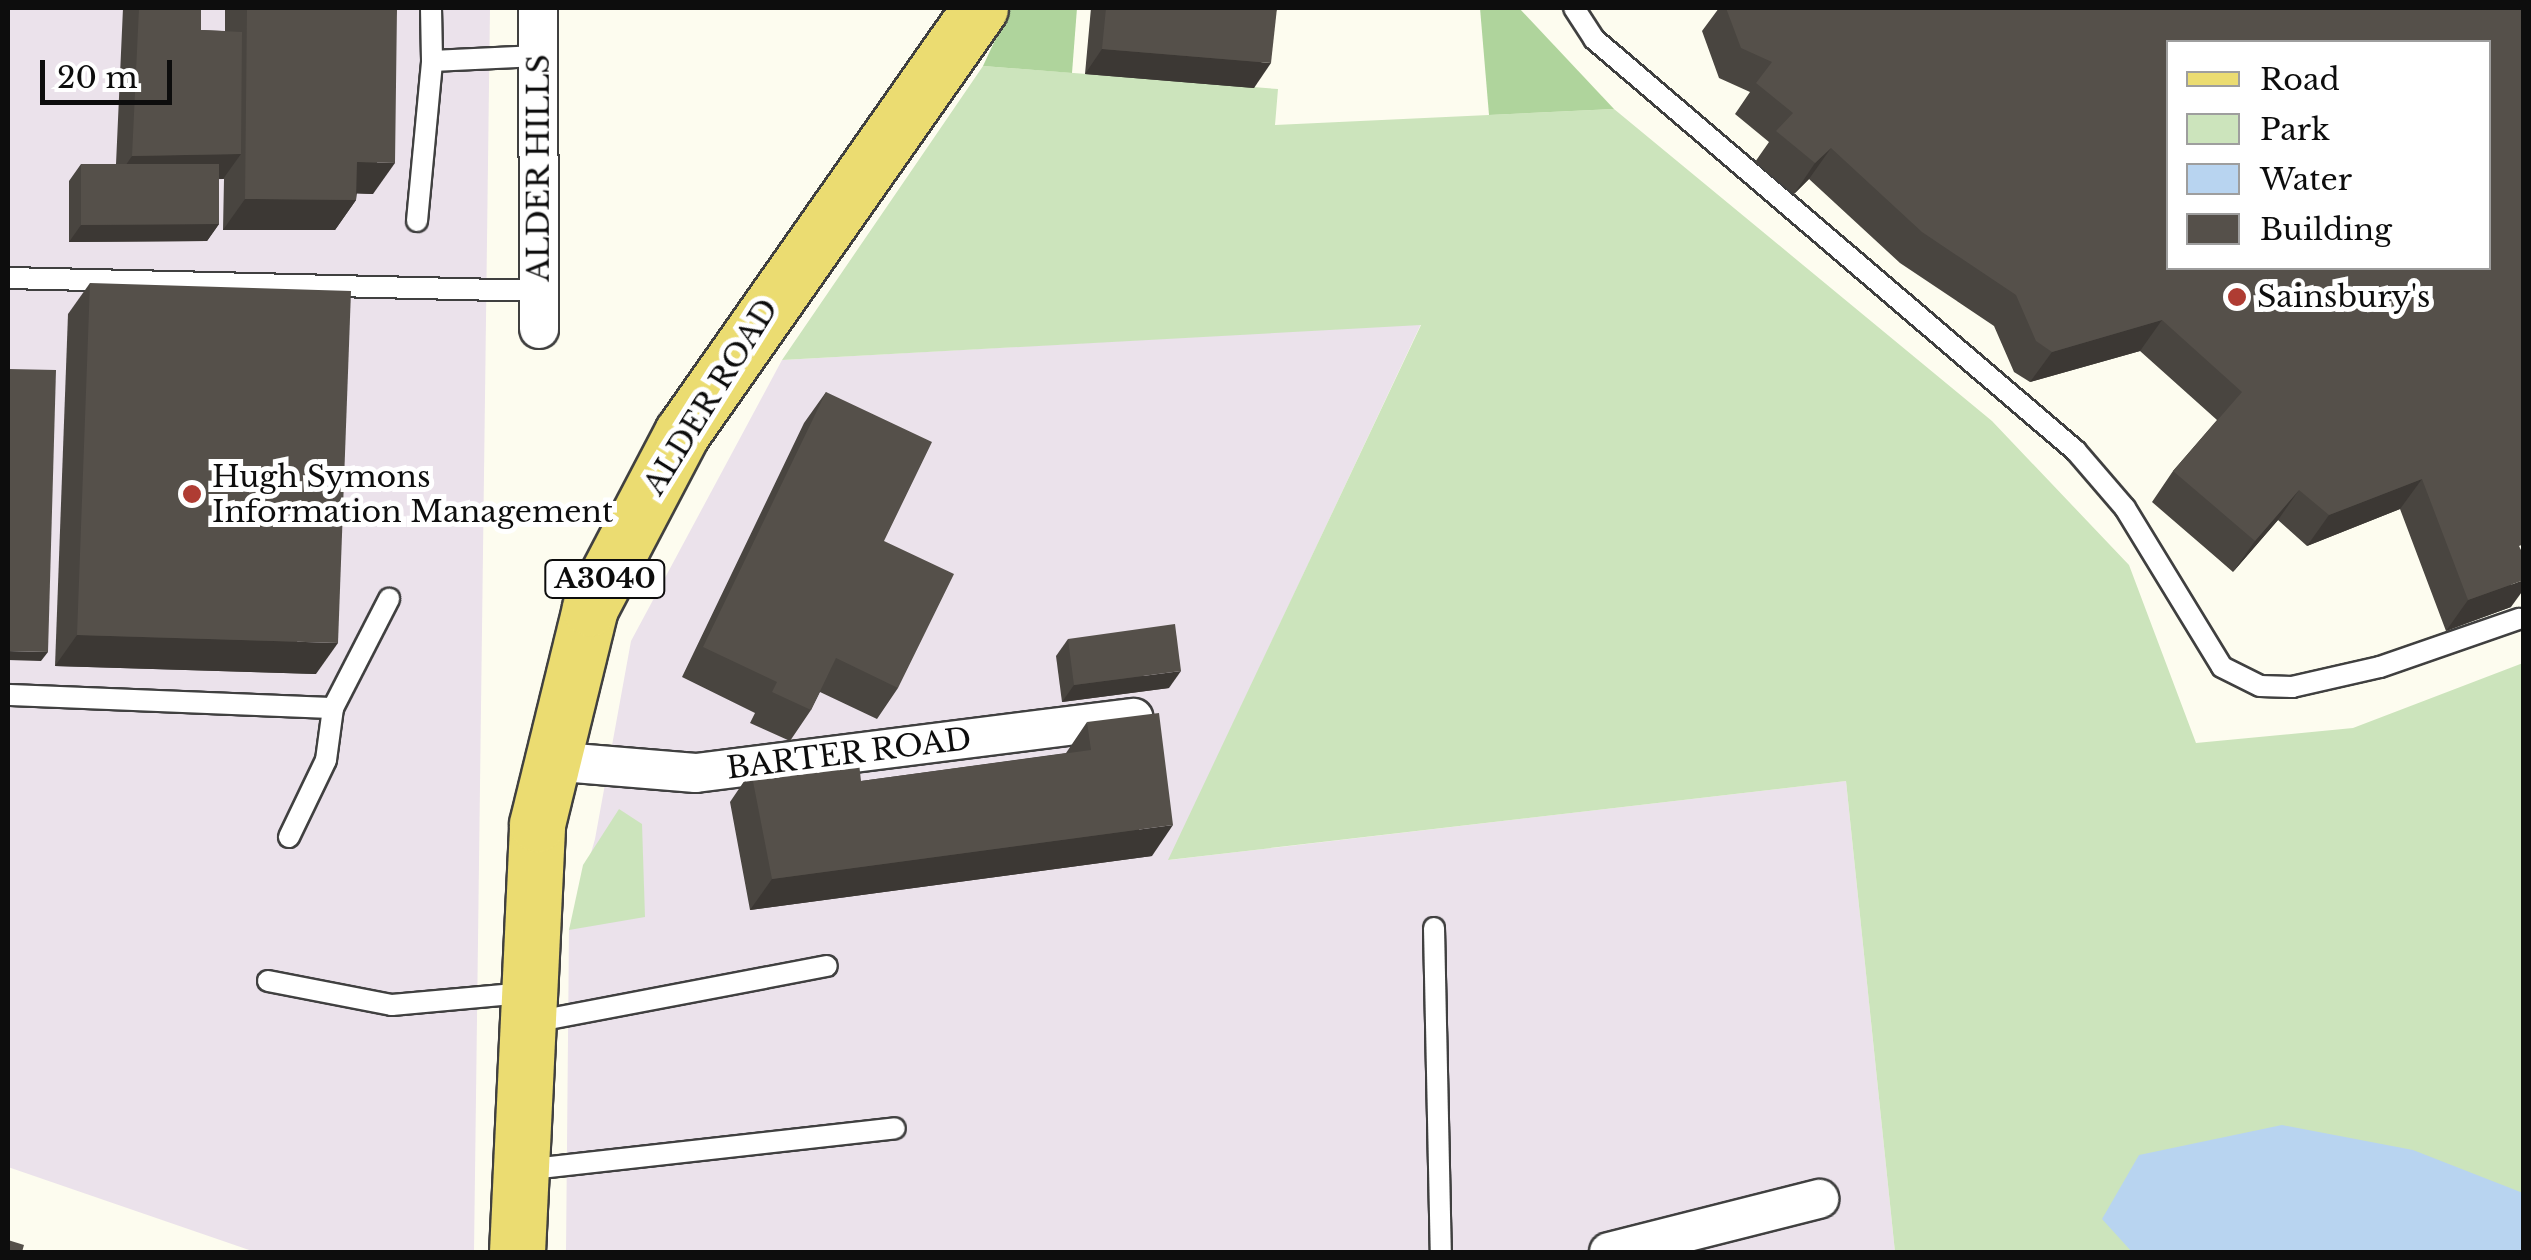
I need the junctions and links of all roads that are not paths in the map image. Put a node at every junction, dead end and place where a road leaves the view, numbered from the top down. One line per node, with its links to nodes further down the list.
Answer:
1 (432, 8): 6 (lane)
2 (538, 8): 5 (street, ALDER HILLS)
3 (980, 8): 15 (main road, ALDER ROAD / A3040)
4 (1574, 8): 11 (lane)
5 (538, 56): 6 (lane); 9 (street, ALDER HILLS)
6 (432, 61): 7 (lane)
7 (416, 221)
8 (8, 278): 9 (lane)
9 (539, 310)
10 (389, 599): 13 (lane)
11 (2519, 619)
12 (8, 695): 13 (lane)
13 (333, 708): 16 (lane)
14 (1147, 717): 15 (street, BARTER ROAD)
15 (550, 761): 20 (main road, ALDER ROAD / A3040)
16 (289, 837)
17 (1434, 928): 25 (lane)
18 (827, 966): 20 (lane)
19 (268, 981): 20 (lane)
20 (526, 1008): 22 (main road, ALDER ROAD / A3040)
21 (895, 1128): 22 (lane)
22 (520, 1171): 24 (main road, ALDER ROAD / A3040)
23 (1819, 1200): 26 (street)
24 (518, 1252)
25 (1441, 1252)
26 (1609, 1252)

